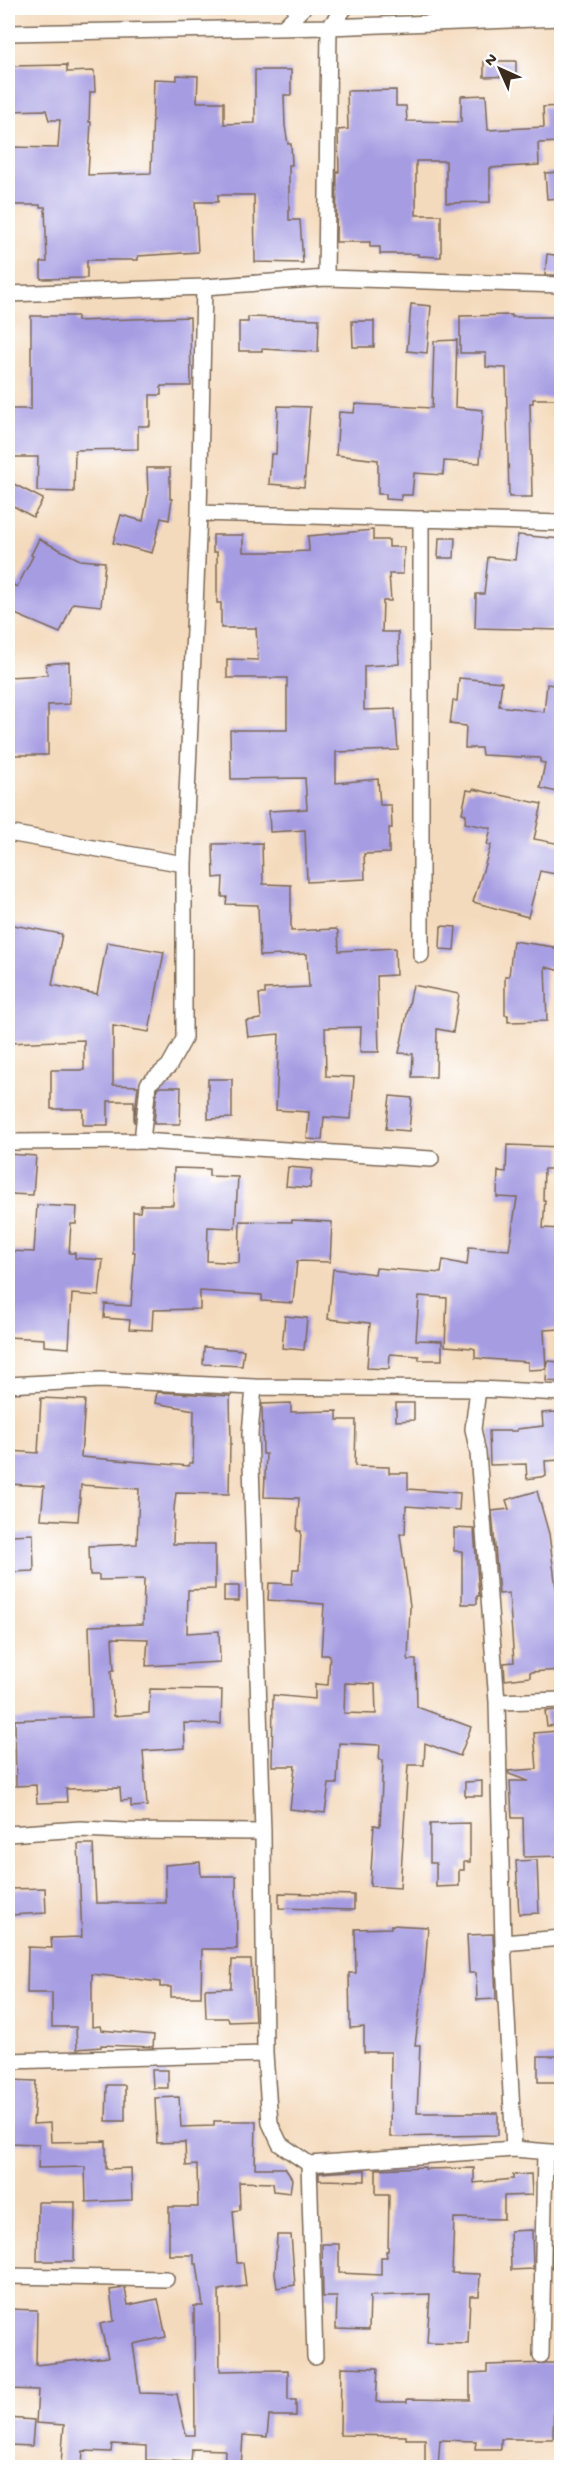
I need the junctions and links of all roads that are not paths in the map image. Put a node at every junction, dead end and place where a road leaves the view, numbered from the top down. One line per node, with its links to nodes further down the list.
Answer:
1 (303, 8): 5 (street)
2 (345, 8): 4 (street)
3 (561, 18): 4 (street)
4 (329, 27): 5 (street); 7 (street)
5 (283, 28): 6 (street)
6 (8, 33)
7 (326, 278): 8 (street); 9 (street)
8 (561, 285)
9 (204, 286): 10 (street); 11 (street)
10 (8, 294)
11 (199, 513): 12 (street); 15 (street)
12 (421, 519): 13 (street); 16 (street)
13 (561, 523)
14 (8, 833): 15 (street)
15 (184, 864): 17 (street)
16 (420, 955)
17 (142, 1141): 18 (street); 19 (street)
18 (8, 1142)
19 (431, 1159)
20 (8, 1385): 21 (street)
21 (254, 1387): 22 (street); 26 (street)
22 (477, 1389): 23 (street); 25 (street)
23 (561, 1393)
24 (561, 1700): 25 (street)
25 (497, 1702): 29 (street)
26 (264, 1832): 27 (street); 30 (street)
27 (8, 1834)
28 (561, 1938): 29 (street)
29 (503, 1942): 32 (street)
30 (265, 2054): 31 (street); 35 (street)
31 (8, 2061)
32 (514, 2149): 33 (street); 35 (street)
33 (545, 2152): 34 (street); 38 (street)
34 (561, 2152)
35 (309, 2164): 39 (street)
36 (8, 2277): 37 (street)
37 (166, 2279)
38 (540, 2355)
39 (315, 2357)

